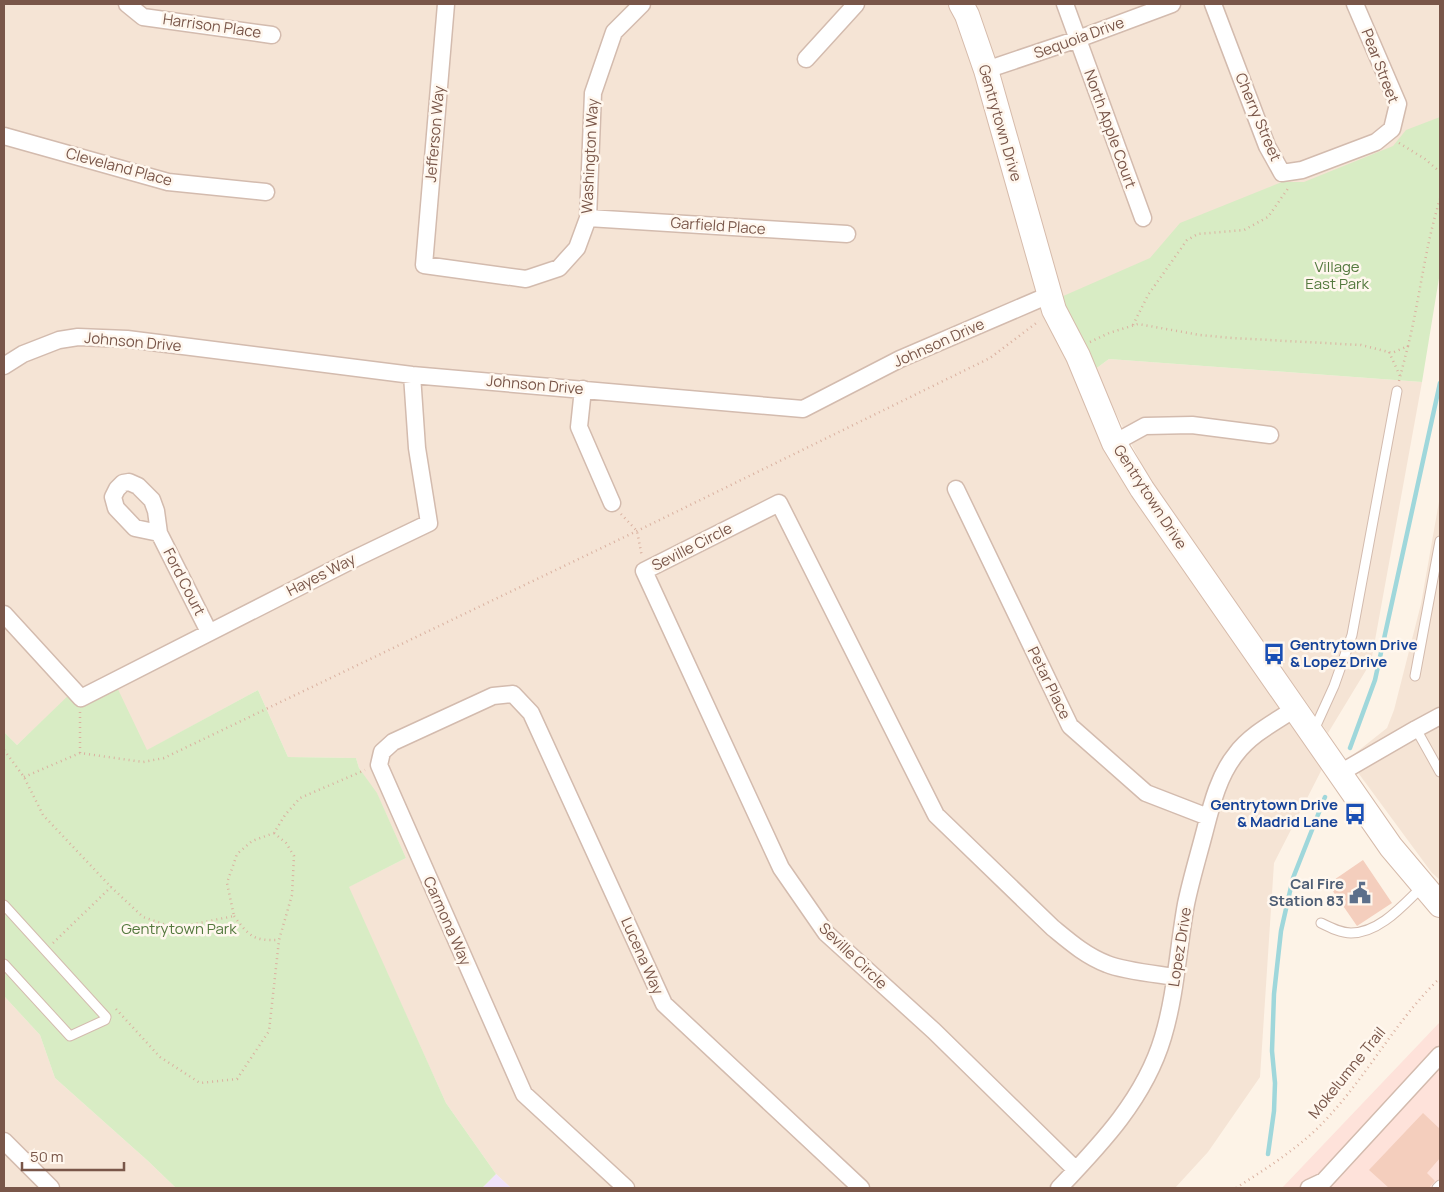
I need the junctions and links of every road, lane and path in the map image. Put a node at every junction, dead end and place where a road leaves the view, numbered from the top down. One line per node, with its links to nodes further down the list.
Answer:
1 (127, 4): 10 (street, Harrison Place)
2 (446, 4): 23 (street, Jefferson Way)
3 (642, 4): 20 (street, Washington Way)
4 (856, 4): 12 (street)
5 (961, 4): 13 (street, Gentrytown Drive)
6 (1065, 4): 11 (street, North Apple Court)
7 (1172, 4): 11 (street, Sequoia Drive)
8 (1213, 4): 16 (street, Cherry Street)
9 (1355, 4): 14 (street, Pear Street)
10 (272, 35)
11 (1078, 39): 13 (street, Sequoia Drive); 21 (street, North Apple Court)
12 (806, 59)
13 (986, 70): 24 (street, Gentrytown Drive)
14 (1389, 132): 16 (street, Cherry Street); 17 (path)
15 (4, 136): 18 (street, Cleveland Place)
16 (1300, 171): 25 (path)
17 (1440, 172)
18 (266, 192)
19 (1440, 199): 26 (path)
20 (588, 218): 22 (street, Garfield Place); 23 (street, Washington Way)
21 (1143, 218)
22 (847, 234)
23 (424, 265)
24 (1051, 302): 27 (street, Gentrytown Drive); 32 (street, Johnson Drive); 38 (path)
25 (1134, 325): 27 (path); 28 (path)
26 (1408, 346): 28 (path); 31 (path)
27 (1074, 349): 35 (street, Gentrytown Drive)
28 (1389, 352): 31 (path)
29 (4, 366): 30 (street, Johnson Drive)
30 (412, 376): 32 (street, Johnson Drive); 43 (street, Hayes Way)
31 (1400, 377): 33 (path)
32 (583, 389): 37 (street)
33 (1397, 391): 49 (lane)
34 (1270, 435): 35 (street)
35 (1114, 443): 46 (street, Gentrytown Drive)
36 (956, 489): 56 (street, Petar Place)
37 (612, 503): 38 (path)
38 (637, 532): 41 (path); 51 (path)
39 (159, 533): 43 (street, Ford Court)
40 (1440, 541): 44 (lane)
41 (644, 571): 69 (street, Seville Circle); 74 (street, Seville Circle)
42 (4, 614): 45 (street)
43 (210, 632): 45 (street, Hayes Way)
44 (1415, 676)
45 (81, 698): 51 (path)
46 (1296, 708): 49 (street, Gentrytown Drive); 56 (street, Lopez Drive)
47 (1440, 716): 48 (street)
48 (1416, 729): 53 (lane); 54 (street)
49 (1313, 732): 54 (street, Gentrytown Drive)
50 (4, 750): 55 (path)
51 (80, 753): 55 (path)
52 (379, 765): 57 (path); 77 (street, Carmona Way); 78 (street, Lucena Way)
53 (1440, 772)
54 (1340, 773): 58 (street, Gentrytown Drive)
55 (24, 777): 59 (path)
56 (1208, 817): 69 (street, Lopez Drive)
57 (274, 833): 62 (path); 64 (path)
58 (1424, 886): 60 (street, Gentrytown Drive); 63 (lane)
59 (112, 887): 62 (path); 65 (path)
60 (1440, 904)
61 (4, 905): 67 (lane)
62 (234, 916): 64 (path)
63 (1321, 923)
64 (279, 940): 71 (path)
65 (53, 942): 66 (path); 67 (path)
66 (60, 949)
67 (44, 950): 68 (lane)
68 (4, 964)
69 (1175, 977): 74 (street, Lopez Drive)
70 (1440, 978): 80 (path, Mokelumne Trail)
71 (112, 1006)
72 (1440, 1055): 81 (street)
73 (4, 1141): 76 (street)
74 (1076, 1170): 79 (street, Lopez Drive)
75 (1440, 1185): 82 (lane)
76 (51, 1188)
77 (626, 1188)
78 (861, 1188)
79 (1059, 1188)
80 (1236, 1188)
81 (1309, 1188)
82 (1437, 1188)

